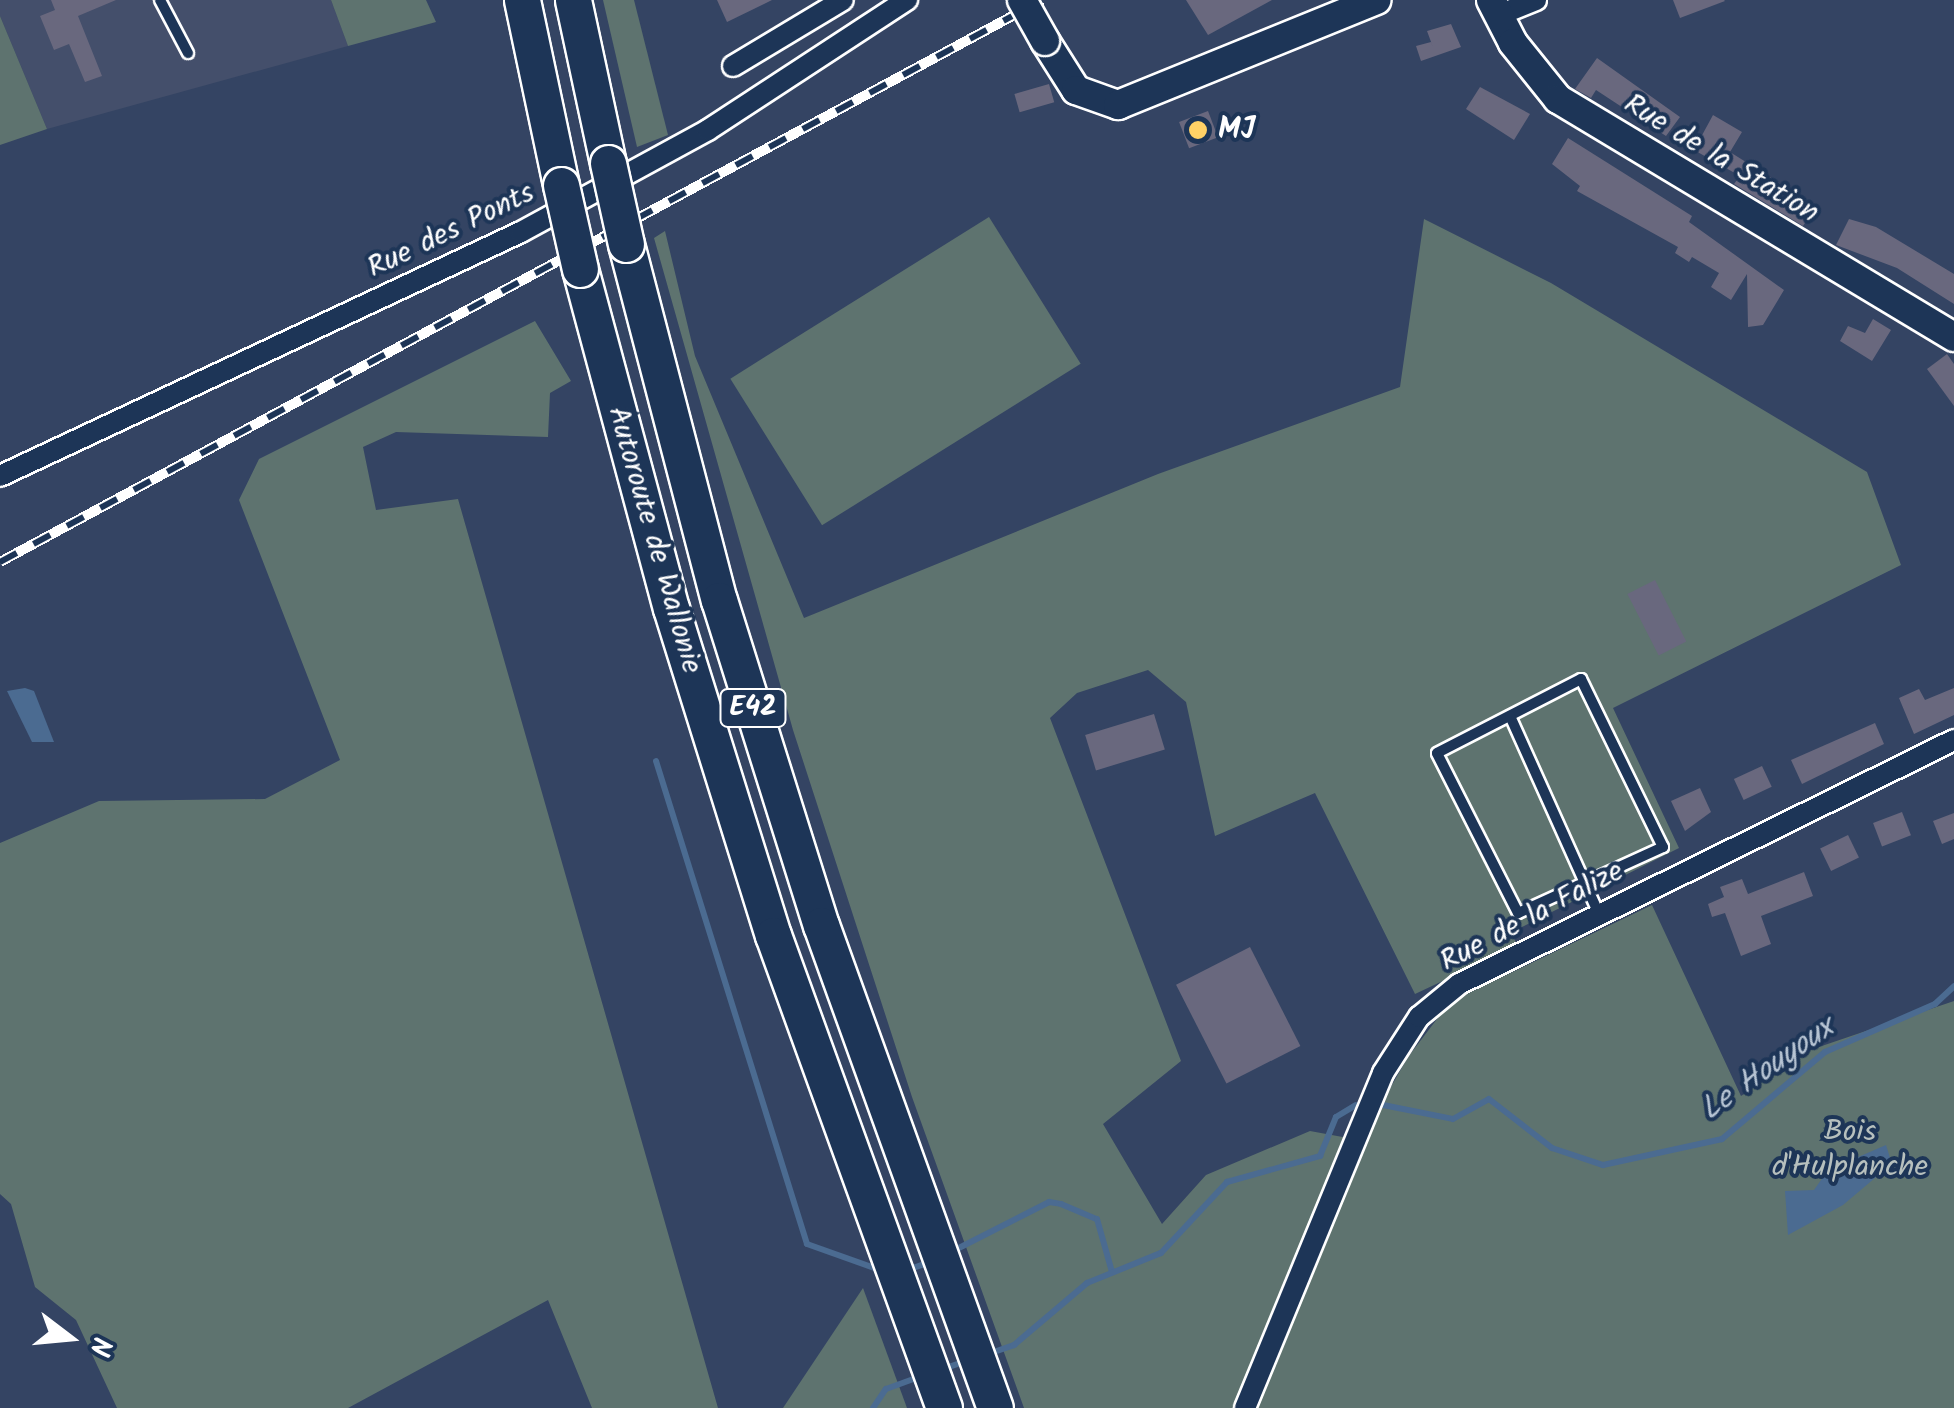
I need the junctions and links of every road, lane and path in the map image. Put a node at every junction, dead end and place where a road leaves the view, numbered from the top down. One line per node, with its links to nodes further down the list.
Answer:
1 (160, 0): 10 (lane)
2 (522, 0): 18 (highway, Autoroute de Wallonie / E42, bridge)
3 (573, 0): 19 (highway, Autoroute de Wallonie / E42, bridge)
4 (843, 0): 11 (street)
5 (907, 0): 13 (street, Rue des Ponts)
6 (1022, 0): 7 (street, bridge)
7 (1377, 0)
8 (1536, 0): 9 (street)
9 (1495, 7): 12 (street, Rue de la Station)
10 (188, 53)
11 (734, 66)
12 (1954, 337)
13 (0, 476)
14 (1510, 716): 16 (lane); 16 (lane); 16 (lane)
15 (1954, 740): 17 (street, Rue de la Falize)
16 (1584, 881): 17 (lane)
17 (1599, 914): 20 (street, Rue de la Falize)
18 (944, 1408)
19 (995, 1408)
20 (1245, 1408)

